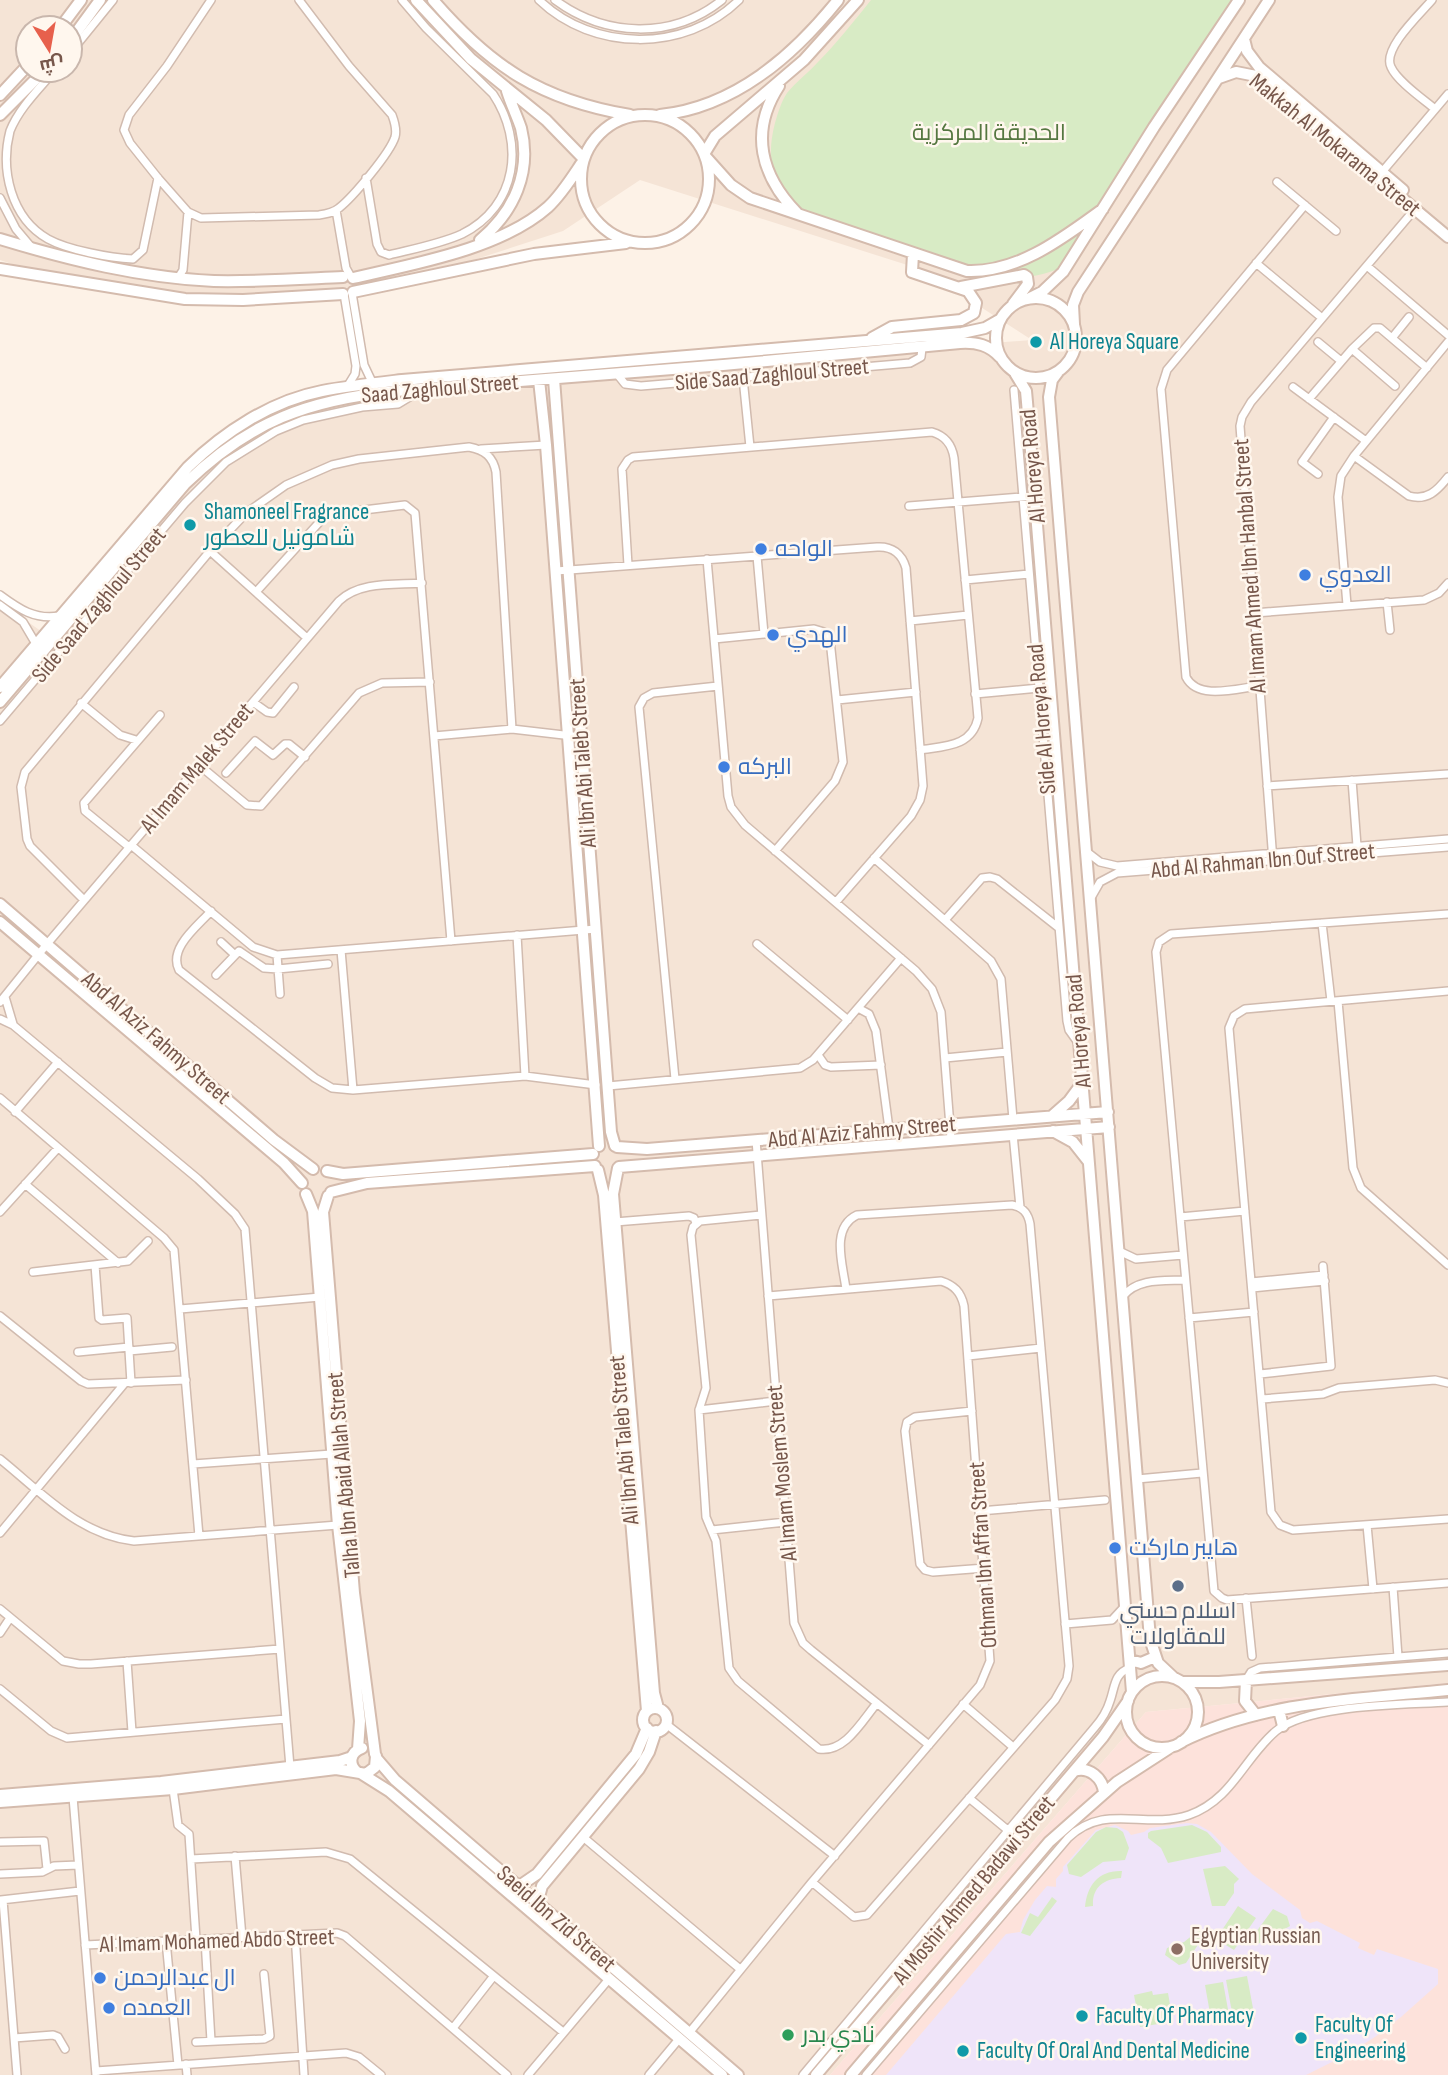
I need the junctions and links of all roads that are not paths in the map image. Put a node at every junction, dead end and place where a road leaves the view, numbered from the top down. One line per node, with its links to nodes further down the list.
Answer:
1 (100, 0): 18 (street)
2 (113, 0): 20 (street)
3 (211, 0): 41 (street)
4 (299, 0): 42 (street)
5 (402, 0): 42 (street)
6 (416, 0): 28 (street)
7 (433, 0): 27 (street)
8 (539, 0): 19 (street)
9 (555, 0): 17 (street)
10 (722, 0): 17 (street)
11 (739, 0): 19 (street)
12 (838, 0): 36 (street)
13 (858, 0): 23 (street)
14 (1239, 0): 39 (street)
15 (1269, 0): 21 (street)
16 (1432, 0): 33 (street)
17 (700, 15): 19 (street)
18 (84, 22)
19 (705, 24)
20 (84, 36)
21 (1244, 39): 24 (street); 29 (street, Makkah Al Mokarama Street)
22 (14, 80): 31 (street)
23 (783, 80): 37 (street); 51 (street)
24 (1216, 80): 29 (street, Makkah Al Mokarama Street); 43 (street)
25 (31, 84): 34 (street)
26 (44, 84): 41 (street)
27 (536, 88): 32 (street); 35 (street)
28 (506, 89): 32 (street); 58 (street)
29 (1284, 93): 40 (street, Makkah Al Mokarama Street); 48 (street, Makkah Al Mokarama Street)
30 (1448, 94): 33 (street)
31 (0, 95)
32 (526, 105): 38 (street)
33 (1435, 109): 40 (street)
34 (0, 115)
35 (633, 116): 36 (street); 38 (street)
36 (657, 116): 37 (street)
37 (705, 155): 51 (street); 56 (street)
38 (583, 160): 56 (street); 58 (street)
39 (1130, 165): 43 (street); 47 (street)
40 (1382, 172): 52 (street, Makkah Al Mokarama Street)
41 (158, 178): 50 (street)
42 (366, 178): 49 (street)
43 (1151, 179): 73 (street)
44 (1277, 182): 46 (street)
45 (0, 198): 57 (street)
46 (1305, 205): 53 (street); 60 (street)
47 (1103, 209): 59 (street); 67 (street)
48 (1415, 209): 54 (street, Makkah Al Mokarama Street); 61 (street, Al Imam Ahmed Ibn Hanbal Street)
49 (336, 210): 50 (street); 64 (street)
50 (188, 212): 63 (street)
51 (799, 215): 59 (street)
52 (1448, 228)
53 (1336, 231)
54 (1448, 237)
55 (0, 239): 57 (street)
56 (632, 242): 66 (street)
57 (33, 249): 63 (street)
58 (467, 249): 64 (street)
59 (913, 254): 65 (street)
60 (1256, 263): 71 (street); 145 (street)
61 (1367, 266): 71 (street, Al Imam Ahmed Ibn Hanbal Street); 74 (street)
62 (0, 269): 68 (street)
63 (184, 275): 64 (street); 68 (street)
64 (347, 276): 66 (street); 66 (street)
65 (958, 288): 69 (street); 77 (street)
66 (348, 293): 68 (street); 85 (street)
67 (1030, 298): 69 (street); 73 (street)
68 (182, 299)
69 (1012, 306): 72 (street)
70 (1409, 317): 76 (street)
71 (1322, 318): 132 (street, Al Imam Ahmed Ibn Hanbal Street)
72 (999, 320): 75 (street, Saad Zaghloul Street); 82 (street)
73 (1074, 324): 88 (street)
74 (1448, 335)
75 (963, 338): 77 (street, Saad Zaghloul Street); 80 (street, Saad Zaghloul Street); 82 (street, Saad Zaghloul Street)
76 (1392, 338): 81 (street); 86 (street)
77 (870, 340): 83 (street, Saad Zaghloul Street)
78 (1318, 342): 84 (street)
79 (1448, 342): 86 (street)
80 (922, 348): 83 (street, Saad Zaghloul Street); 90 (street, Side Saad Zaghloul Street)
81 (1352, 349): 84 (street); 94 (street)
82 (1000, 357): 87 (street)
83 (723, 360): 89 (street, Saad Zaghloul Street); 93 (street, Saad Zaghloul Street)
84 (1341, 361): 99 (street)
85 (360, 365): 93 (street); 95 (street)
86 (1427, 368): 105 (street)
87 (1015, 373): 88 (street); 100 (street, Al Horeya Road)
88 (1058, 373): 101 (street, Al Horeya Road)
89 (617, 374): 90 (street, Side Saad Zaghloul Street); 91 (street, Saad Zaghloul Street)
90 (743, 377): 107 (street)
91 (554, 379): 92 (street, Saad Zaghloul Street); 102 (street, Ali Ibn Abi Taleb Street)
92 (539, 380): 97 (street, Saad Zaghloul Street); 103 (street, Ali Ibn Abi Taleb Street)
93 (373, 384): 95 (street, Saad Zaghloul Street)
94 (1395, 386)
95 (347, 387): 117 (street, Saad Zaghloul Street)
96 (1293, 387): 99 (street)
97 (423, 388): 117 (street, Saad Zaghloul Street); 158 (street, Side Saad Zaghloul Street)
98 (1014, 390): 113 (street, Side Al Horeya Road)
99 (1309, 399): 104 (street)
100 (1028, 405): 101 (street); 112 (street, Al Horeya Road)
101 (1050, 405): 141 (street, Al Horeya Road)
102 (556, 409): 103 (street); 121 (street, Ali Ibn Abi Taleb Street)
103 (543, 410): 106 (street, Ali Ibn Abi Taleb Street)
104 (1334, 418): 105 (street); 110 (street)
105 (1366, 441): 109 (street)
106 (546, 445): 108 (street); 122 (street, Ali Ibn Abi Taleb Street)
107 (750, 447): 114 (street); 120 (street)
108 (480, 449): 116 (street); 159 (street)
109 (1353, 456): 111 (street); 131 (street)
110 (1318, 474)
111 (1448, 477)
112 (1035, 496): 113 (street); 142 (street, Al Horeya Road)
113 (1023, 497): 114 (street); 123 (street, Side Al Horeya Road)
114 (958, 502): 115 (street); 124 (street)
115 (909, 506)
116 (210, 551): 127 (street); 156 (street)
117 (118, 555): 134 (street, Saad Zaghloul Street); 154 (street, Saad Zaghloul Street)
118 (757, 556): 119 (street); 135 (street); 137 (street)
119 (707, 559): 120 (street); 139 (street)
120 (628, 565): 121 (street)
121 (568, 570): 122 (street); 163 (street, Ali Ibn Abi Taleb Street)
122 (556, 571): 161 (street, Ali Ibn Abi Taleb Street)
123 (1029, 574): 124 (street); 148 (street, Side Al Horeya Road)
124 (965, 580): 133 (street)
125 (422, 583): 127 (street); 138 (street, Al Imam Malek Street); 143 (street)
126 (1448, 583): 129 (street)
127 (256, 592): 138 (street)
128 (0, 595): 134 (street)
129 (1387, 602): 131 (street); 136 (street)
130 (0, 605): 140 (street)
131 (1348, 606): 132 (street)
132 (1254, 613): 145 (street, Al Imam Ahmed Ibn Hanbal Street)
133 (968, 615): 135 (street); 150 (street)
134 (60, 616): 140 (street, Saad Zaghloul Street)
135 (910, 621): 149 (street)
136 (1390, 630)
137 (764, 634): 139 (street); 153 (street)
138 (307, 638): 155 (street, Al Imam Malek Street)
139 (714, 639): 144 (street)
140 (36, 644): 146 (street, Saad Zaghloul Street)
141 (1071, 659): 142 (street); 152 (street, Al Horeya Road)
142 (1048, 660): 151 (street, Al Horeya Road)
143 (430, 682): 162 (street); 167 (street)
144 (718, 685): 177 (street); 221 (street)
145 (1259, 686): 172 (street, Al Imam Ahmed Ibn Hanbal Street)
146 (0, 687)
147 (294, 687): 155 (street)
148 (1039, 688): 150 (street); 190 (street, Side Al Horeya Road)
149 (916, 692): 153 (street); 165 (street)
150 (975, 694): 165 (street)
151 (1051, 694): 152 (street); 214 (street, Al Horeya Road)
152 (1074, 694): 178 (street, Al Horeya Road)
153 (837, 700): 177 (street)
154 (0, 702)
155 (253, 702): 168 (street, Al Imam Malek Street)
156 (81, 703): 160 (street); 181 (street)
157 (160, 715): 164 (street)
158 (0, 721)
159 (512, 729): 161 (street); 162 (street)
160 (120, 735): 164 (street); 166 (street)
161 (569, 735): 163 (street); 192 (street, Ali Ibn Abi Taleb Street)
162 (434, 736): 194 (street)
163 (581, 737): 191 (street, Ali Ibn Abi Taleb Street)
164 (136, 740): 166 (street)
165 (920, 750): 180 (street)
166 (125, 753): 174 (street)
167 (305, 757): 168 (street); 169 (street)
168 (199, 765): 174 (street, Al Imam Malek Street)
169 (226, 773)
170 (1448, 774): 171 (street)
171 (1352, 780): 172 (street); 175 (street)
172 (1267, 786): 179 (street, Al Imam Ahmed Ibn Hanbal Street)
173 (1448, 839): 175 (street, Abd Al Rahman Ibn Ouf Street)
174 (130, 846): 181 (street, Al Imam Malek Street); 185 (street)
175 (1357, 846): 179 (street, Abd Al Rahman Ibn Ouf Street)
176 (1448, 847): 179 (street, Abd Al Rahman Ibn Ouf Street)
177 (775, 851): 183 (street)
178 (1087, 852): 179 (street, Abd Al Rahman Ibn Ouf Street); 182 (street, Al Horeya Road)
179 (1273, 857): 182 (street, Abd Al Rahman Ibn Ouf Street)
180 (874, 858): 183 (street); 187 (street)
181 (84, 900): 196 (street, Al Imam Malek Street)
182 (1091, 900): 227 (street, Al Horeya Road)
183 (836, 902): 202 (street)
184 (0, 904): 196 (street, Abd Al Aziz Fahmy Street)
185 (211, 911): 200 (street); 224 (street)
186 (1448, 914): 189 (street)
187 (945, 920): 190 (street); 215 (street)
188 (0, 922): 201 (street, Abd Al Aziz Fahmy Street)
189 (1322, 923): 209 (street); 262 (street)
190 (1059, 928): 214 (street, Side Al Horeya Road)
191 (596, 929): 192 (street); 223 (street, Ali Ibn Abi Taleb Street)
192 (584, 930): 193 (street); 223 (street, Ali Ibn Abi Taleb Street)
193 (517, 935): 194 (street); 220 (street)
194 (451, 941): 198 (street)
195 (221, 942): 199 (street)
196 (47, 944): 201 (street, Al Imam Malek Street); 244 (street, Abd Al Aziz Fahmy Street)
197 (757, 944): 212 (street)
198 (341, 950): 200 (street); 224 (street)
199 (234, 954): 204 (street); 205 (street)
200 (277, 954): 204 (street)
201 (38, 955): 208 (street, Al Imam Malek Street); 244 (street, Abd Al Aziz Fahmy Street)
202 (901, 958): 210 (street); 217 (street)
203 (328, 964): 204 (street)
204 (278, 969): 207 (street)
205 (216, 975)
206 (1448, 991): 209 (street)
207 (280, 994)
208 (2, 1000): 213 (street)
209 (1334, 1001): 259 (street); 269 (street)
210 (858, 1008): 212 (street); 219 (street)
211 (0, 1018): 213 (street)
212 (848, 1020): 216 (street)
213 (13, 1025): 218 (street)
214 (1080, 1045): 222 (street, Al Horeya Road)
215 (1007, 1052): 217 (street); 230 (street)
216 (818, 1055): 219 (street); 221 (street)
217 (945, 1058): 231 (street)
218 (58, 1062): 226 (street); 281 (street)
219 (881, 1065): 235 (street)
220 (526, 1076): 223 (street); 224 (street)
221 (675, 1079): 223 (street)
222 (1083, 1082): 228 (street, Al Horeya Road); 229 (street)
223 (602, 1085): 233 (street, Ali Ibn Abi Taleb Street)
224 (353, 1090)
225 (0, 1098): 226 (street)
226 (15, 1112): 241 (street)
227 (1108, 1112): 228 (street, Abd Al Aziz Fahmy Street); 232 (street, Al Horeya Road)
228 (1086, 1114): 229 (street, Abd Al Aziz Fahmy Street); 234 (street, Al Horeya Road)
229 (1051, 1116): 230 (street, Abd Al Aziz Fahmy Street); 236 (street)
230 (1013, 1119): 231 (street, Abd Al Aziz Fahmy Street)
231 (950, 1125): 235 (street, Abd Al Aziz Fahmy Street); 238 (street)
232 (1109, 1126): 234 (street, Abd Al Aziz Fahmy Street); 267 (street, Al Horeya Road)
233 (605, 1127): 240 (street, Ali Ibn Abi Taleb Street); 245 (street, Ali Ibn Abi Taleb Street)
234 (1087, 1128): 236 (street, Abd Al Aziz Fahmy Street); 248 (street, Al Horeya Road)
235 (889, 1129): 239 (street, Abd Al Aziz Fahmy Street)
236 (1052, 1131): 237 (street, Abd Al Aziz Fahmy Street); 248 (street)
237 (1013, 1134): 238 (street, Abd Al Aziz Fahmy Street); 258 (street)
238 (951, 1139): 243 (street, Abd Al Aziz Fahmy Street)
239 (756, 1140): 242 (street, Abd Al Aziz Fahmy Street); 243 (street, Al Imam Moslem Street)
240 (616, 1147): 242 (street, Abd Al Aziz Fahmy Street); 245 (street); 249 (street)
241 (58, 1148): 253 (street); 282 (street)
242 (639, 1149): 247 (street)
243 (757, 1154): 247 (street, Abd Al Aziz Fahmy Street); 261 (street, Al Imam Moslem Street)
244 (287, 1158): 250 (street, Abd Al Aziz Fahmy Street); 255 (street, Abd Al Aziz Fahmy Street)
245 (596, 1159): 246 (street); 249 (street); 257 (street, Ali Ibn Abi Taleb Street)
246 (579, 1161): 252 (street); 254 (street)
247 (639, 1163): 249 (street, Abd Al Aziz Fahmy Street)
248 (1090, 1163): 323 (street, Al Horeya Road)
249 (619, 1167): 257 (street, Ali Ibn Abi Taleb Street)
250 (313, 1169): 251 (street); 255 (street)
251 (327, 1171): 252 (street); 256 (street)
252 (352, 1173): 254 (street)
253 (25, 1184): 260 (street); 270 (street)
254 (352, 1185): 256 (street)
255 (304, 1189): 256 (street); 263 (street, Talha Ibn Abaid Allah Street)
256 (329, 1194): 263 (street, Talha Ibn Abaid Allah Street)
257 (608, 1195): 264 (street, Ali Ibn Abi Taleb Street); 286 (street, Ali Ibn Abi Taleb Street)
258 (1020, 1207): 277 (street); 288 (street)
259 (1245, 1211): 262 (street); 276 (street)
260 (0, 1212)
261 (761, 1215): 265 (street); 278 (street, Al Imam Moslem Street)
262 (1180, 1217): 268 (street)
263 (319, 1222): 280 (street, Talha Ibn Abaid Allah Street); 353 (street, Talha Ibn Abaid Allah Street)
264 (615, 1222): 265 (street); 286 (street, Ali Ibn Abi Taleb Street)
265 (696, 1223): 298 (street)
266 (148, 1241): 270 (street)
267 (1119, 1251): 268 (street); 279 (street, Al Horeya Road)
268 (1183, 1255): 275 (street)
269 (1446, 1259)
270 (118, 1262): 271 (street)
271 (95, 1265): 273 (street); 289 (street)
272 (1323, 1266): 274 (street)
273 (33, 1272)
274 (1324, 1278): 276 (street); 292 (street)
275 (1185, 1280): 279 (street); 285 (street)
276 (1252, 1285): 283 (street)
277 (846, 1289): 278 (street, Othman Ibn Affan Street); 291 (street, Othman Ibn Affan Street)
278 (768, 1296): 297 (street, Al Imam Moslem Street)
279 (1123, 1296): 305 (street, Al Horeya Road)
280 (320, 1297): 281 (street); 300 (street, Talha Ibn Abaid Allah Street)
281 (252, 1304): 282 (street); 302 (street)
282 (180, 1309): 293 (street)
283 (1254, 1312): 285 (street); 292 (street)
284 (0, 1316): 295 (street)
285 (1189, 1318): 304 (street)
286 (620, 1342): 348 (street, Ali Ibn Abi Taleb Street)
287 (172, 1347): 289 (street)
288 (1041, 1348): 291 (street); 308 (street)
289 (129, 1349): 290 (street); 295 (street)
290 (78, 1352)
291 (968, 1356): 299 (street, Othman Ibn Affan Street)
292 (1260, 1374): 296 (street)
293 (186, 1380): 295 (street); 303 (street)
294 (1448, 1383): 296 (street)
295 (127, 1384): 306 (street)
296 (1262, 1399): 313 (street)
297 (776, 1401): 298 (street); 311 (street, Al Imam Moslem Street)
298 (699, 1410): 314 (street)
299 (972, 1411): 309 (street, Othman Ibn Affan Street); 318 (street)
300 (332, 1454): 302 (street); 312 (street, Talha Ibn Abaid Allah Street)
301 (0, 1459): 306 (street)
302 (265, 1459): 303 (street); 315 (street)
303 (193, 1464): 317 (street)
304 (1202, 1473): 305 (street); 322 (street)
305 (1138, 1479): 333 (street, Al Horeya Road)
306 (36, 1489): 316 (street); 317 (street)
307 (1105, 1500): 308 (street)
308 (1054, 1504): 309 (street); 327 (street)
309 (980, 1511): 318 (street, Othman Ibn Affan Street)
310 (1448, 1518): 313 (street)
311 (786, 1522): 314 (street); 346 (street, Al Imam Moslem Street)
312 (338, 1525): 315 (street); 353 (street, Talha Ibn Abaid Allah Street)
313 (1367, 1525): 321 (street)
314 (712, 1530): 346 (street)
315 (270, 1531): 317 (street); 330 (street)
316 (0, 1533)
317 (199, 1536)
318 (985, 1568): 347 (street, Othman Ibn Affan Street)
319 (1448, 1583): 320 (street)
320 (1392, 1587): 321 (street); 334 (street)
321 (1373, 1589): 322 (street)
322 (1246, 1598): 332 (street)
323 (1126, 1604): 326 (street); 329 (street, Al Horeya Road)
324 (0, 1609): 325 (street)
325 (10, 1618): 328 (street); 336 (street)
326 (1112, 1620): 327 (street); 329 (street)
327 (1065, 1624): 362 (street)
328 (0, 1633)
329 (1128, 1635): 337 (street, Al Horeya Road)
330 (280, 1649): 336 (street); 352 (street)
331 (1448, 1653): 334 (street)
332 (1252, 1656)
333 (1155, 1657): 337 (street); 340 (street)
334 (1398, 1657): 335 (street)
335 (1383, 1658): 339 (street); 341 (street)
336 (127, 1661): 358 (street)
337 (1130, 1664): 344 (street, Al Horeya Road); 356 (street)
338 (1448, 1665): 339 (street)
339 (1384, 1671): 341 (street)
340 (1178, 1680): 341 (street); 344 (street); 360 (street)
341 (1246, 1680): 351 (street)
342 (0, 1689): 358 (street)
343 (1448, 1690): 350 (street, Al Moshir Ahmed Badawi Street)
344 (1130, 1697): 359 (street, Al Moshir Ahmed Badawi Street); 360 (street)
345 (1448, 1702): 350 (street)
346 (877, 1703): 361 (street, Al Imam Moslem Street)
347 (963, 1704): 361 (street, Othman Ibn Affan Street); 362 (street)
348 (652, 1710): 354 (street); 357 (street)
349 (1279, 1710): 350 (street, Al Moshir Ahmed Badawi Street); 351 (street, Al Moshir Ahmed Badawi Street); 355 (street)
350 (1303, 1711): 355 (street)
351 (1256, 1715): 360 (street, Al Moshir Ahmed Badawi Street)
352 (286, 1718): 358 (street); 366 (street)
353 (365, 1720): 363 (street, Talha Ibn Abaid Allah Street); 364 (street, Talha Ibn Abaid Allah Street)
354 (666, 1724): 357 (street); 383 (street)
355 (1283, 1726): 379 (street)
356 (1093, 1729): 359 (street); 377 (street)
357 (651, 1730): 380 (street); 389 (street)
358 (132, 1732)
359 (1103, 1737): 367 (street, Al Moshir Ahmed Badawi Street)
360 (1176, 1744): 372 (street, Al Moshir Ahmed Badawi Street)
361 (929, 1745): 383 (street, Othman Ibn Affan Street)
362 (1013, 1747): 375 (street)
363 (355, 1753): 364 (street); 365 (street, Saeid Ibn Zid Street); 368 (street)
364 (376, 1757): 368 (street); 369 (street, Saeid Ibn Zid Street)
365 (336, 1765): 366 (street, Saeid Ibn Zid Street); 368 (street, Saeid Ibn Zid Street); 370 (street, Saeid Ibn Zid Street)
366 (290, 1767): 373 (street, Saeid Ibn Zid Street)
367 (1074, 1771): 372 (street); 377 (street, Al Moshir Ahmed Badawi Street)
368 (360, 1773): 371 (street, Saeid Ibn Zid Street)
369 (395, 1780): 371 (street); 391 (street, Saeid Ibn Zid Street)
370 (173, 1789): 374 (street, Saeid Ibn Zid Street); 385 (street)
371 (389, 1791): 404 (street, Saeid Ibn Zid Street)
372 (1104, 1793): 379 (street, Al Moshir Ahmed Badawi Street)
373 (0, 1795)
374 (73, 1797): 376 (street, Saeid Ibn Zid Street); 386 (street)
375 (970, 1798): 378 (street); 390 (street)
376 (0, 1802)
377 (1030, 1816): 378 (street); 384 (street, Al Moshir Ahmed Badawi Street)
378 (1010, 1832): 384 (street)
379 (1064, 1834): 419 (street, Al Moshir Ahmed Badawi Street)
380 (583, 1836): 389 (street); 401 (street)
381 (0, 1842): 387 (street)
382 (236, 1856): 385 (street); 396 (street); 403 (street)
383 (835, 1856): 390 (street, Othman Ibn Affan Street)
384 (994, 1858): 428 (street); 429 (street, Al Moshir Ahmed Badawi Street)
385 (191, 1859): 398 (street)
386 (78, 1865): 387 (street); 392 (street)
387 (47, 1869): 388 (street)
388 (0, 1874)
389 (542, 1877): 391 (street); 394 (street)
390 (812, 1882): 401 (street, Othman Ibn Affan Street)
391 (518, 1887): 394 (street, Saeid Ibn Zid Street)
392 (80, 1891): 393 (street); 400 (street)
393 (2, 1900): 409 (street)
394 (537, 1904): 405 (street, Saeid Ibn Zid Street)
395 (295, 1934): 396 (street, Al Imam Mohamed Abdo Street); 406 (street, Al Imam Mohamed Abdo Street); 414 (street)
396 (242, 1937): 397 (street, Al Imam Mohamed Abdo Street)
397 (205, 1939): 398 (street, Al Imam Mohamed Abdo Street); 410 (street)
398 (196, 1940): 399 (street, Al Imam Mohamed Abdo Street)
399 (166, 1941): 400 (street, Al Imam Mohamed Abdo Street); 415 (street)
400 (85, 1945): 417 (street)
401 (740, 1969): 408 (street, Othman Ibn Affan Street)
402 (264, 1974): 410 (street)
403 (493, 1976): 406 (street); 407 (street)
404 (609, 1979): 405 (street, Saeid Ibn Zid Street); 407 (street)
405 (663, 2018): 408 (street, Saeid Ibn Zid Street)
406 (453, 2028): 418 (street, Al Imam Mohamed Abdo Street)
407 (563, 2032): 424 (street)
408 (683, 2035): 413 (street, Saeid Ibn Zid Street); 425 (street, Othman Ibn Affan Street)
409 (14, 2038): 412 (street); 420 (street)
410 (211, 2041): 411 (street)
411 (196, 2042)
412 (65, 2049)
413 (705, 2054): 426 (street, Saeid Ibn Zid Street); 427 (street, Saeid Ibn Zid Street)
414 (303, 2056): 415 (street); 422 (street); 423 (street)
415 (182, 2065): 416 (street); 421 (street)
416 (141, 2071): 417 (street)
417 (96, 2073)
418 (501, 2073)
419 (860, 2073)
420 (17, 2075)
421 (187, 2075)
422 (304, 2075)
423 (381, 2075)
424 (528, 2075)
425 (649, 2075)
426 (722, 2075)
427 (738, 2075)
428 (803, 2075)
429 (816, 2075)

